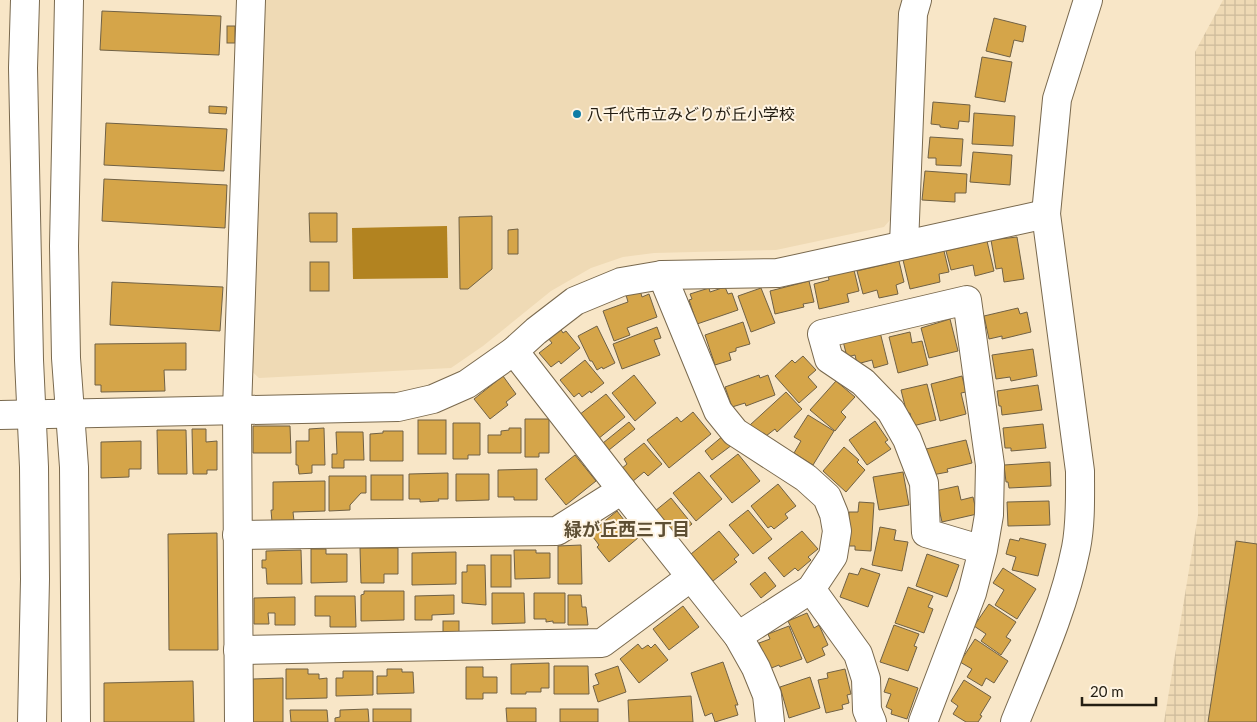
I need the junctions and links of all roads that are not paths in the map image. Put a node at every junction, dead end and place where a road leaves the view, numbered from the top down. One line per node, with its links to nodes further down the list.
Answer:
1 (25, 0): 13 (street)
2 (69, 0): 11 (street)
3 (251, 0): 10 (street)
4 (917, 0): 7 (street)
5 (1088, 0): 6 (street)
6 (1046, 214): 7 (street); 27 (street)
7 (904, 245): 8 (street)
8 (662, 275): 9 (street); 18 (street)
9 (514, 351): 10 (street); 14 (street)
10 (237, 410): 11 (street); 15 (street)
11 (70, 414): 13 (street); 22 (street)
12 (0, 415): 13 (street)
13 (32, 415): 21 (street)
14 (622, 490): 15 (street); 17 (street)
15 (238, 535): 20 (street)
16 (983, 550): 16 (street); 26 (street)
17 (691, 577): 19 (street); 20 (street)
18 (811, 589): 19 (street); 25 (street)
19 (738, 636): 24 (street)
20 (238, 650): 23 (street)
21 (32, 722)
22 (76, 722)
23 (239, 722)
24 (770, 722)
25 (872, 722)
26 (924, 722)
27 (1015, 722)

